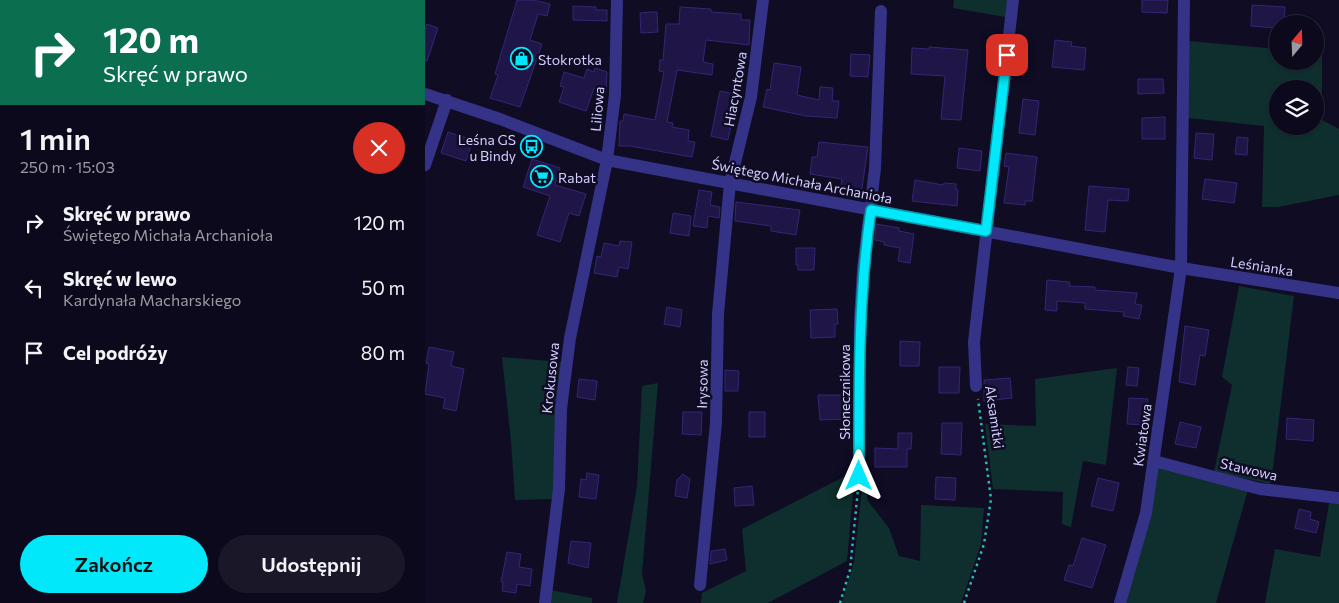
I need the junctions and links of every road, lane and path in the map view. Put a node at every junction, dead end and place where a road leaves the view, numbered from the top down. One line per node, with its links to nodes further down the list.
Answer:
1 (617, 0): 8 (street, Liliowa)
2 (763, 0): 10 (street, Hiacyntowa)
3 (1013, 0): 12 (street, Aksamitki)
4 (1184, 0): 13 (street, Kwiatowa)
5 (881, 11): 11 (street, Słonecznikowa)
6 (425, 94): 7 (street, Świętego Michała Archanioła)
7 (447, 100): 8 (street, Świętego Michała Archanioła); 9 (street)
8 (607, 160): 10 (street, Świętego Michała Archanioła); 20 (street, Krokusowa)
9 (425, 165)
10 (730, 183): 11 (street, Świętego Michała Archanioła); 19 (street, Irysowa)
11 (871, 210): 12 (street, Świętego Michała Archanioła); 17 (street, Słonecznikowa)
12 (986, 231): 13 (street, Świętego Michała Archanioła); 15 (street, Aksamitki)
13 (1181, 268): 14 (street, Leśnianka); 16 (street, Kwiatowa)
14 (1339, 293)
15 (976, 386): 22 (path, Aksamitki)
16 (1154, 461): 18 (street, Stawowa); 23 (street, Kwiatowa)
17 (859, 476): 21 (path)
18 (1339, 498)
19 (699, 585)
20 (545, 603)
21 (839, 603)
22 (964, 603)
23 (1120, 603)

